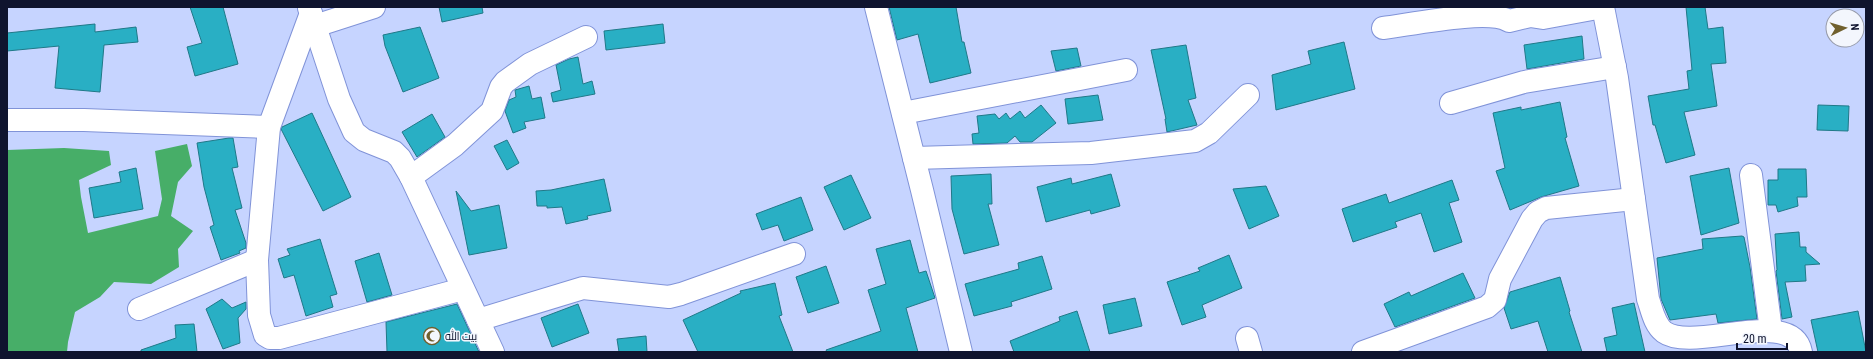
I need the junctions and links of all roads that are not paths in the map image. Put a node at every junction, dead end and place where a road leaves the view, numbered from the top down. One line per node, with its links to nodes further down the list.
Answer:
1 (374, 7): 4 (street)
2 (876, 7): 11 (street)
3 (1603, 7): 5 (street); 7 (street)
4 (312, 15): 13 (street); 16 (street)
5 (1383, 28)
6 (586, 37): 16 (street)
7 (1615, 67): 10 (street); 17 (street)
8 (1126, 70): 11 (street)
9 (1248, 95): 14 (street)
10 (1452, 103)
11 (903, 114): 14 (street)
12 (7, 120): 13 (street)
13 (269, 127): 19 (street)
14 (914, 158): 25 (street)
15 (1751, 175): 23 (street)
16 (411, 177): 20 (street)
17 (1634, 199): 23 (street); 26 (street)
18 (794, 254): 22 (street)
19 (257, 260): 20 (street); 21 (street)
20 (463, 289): 22 (street)
21 (139, 309)
22 (478, 320): 24 (street)
23 (1771, 331): 27 (street)
24 (493, 352)
25 (961, 352)
26 (1363, 352)
27 (1801, 352)

